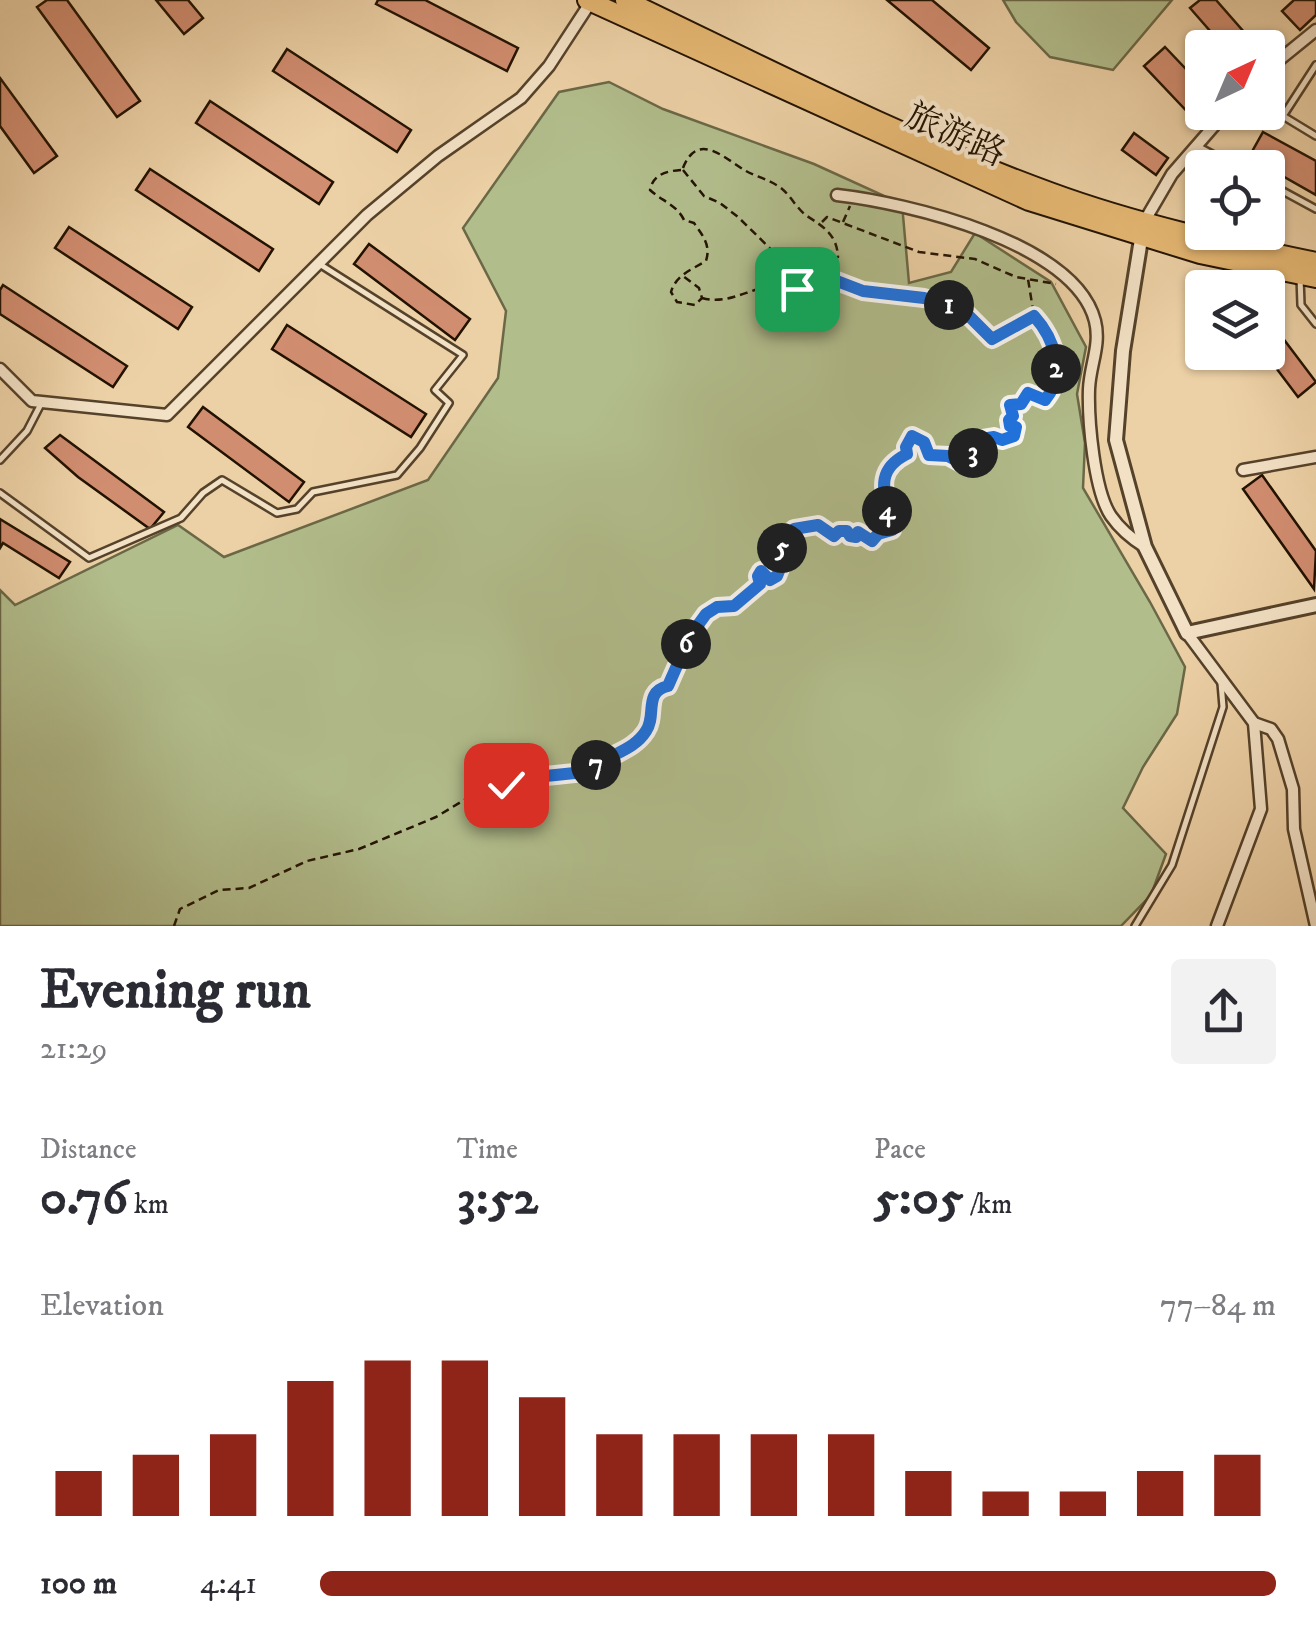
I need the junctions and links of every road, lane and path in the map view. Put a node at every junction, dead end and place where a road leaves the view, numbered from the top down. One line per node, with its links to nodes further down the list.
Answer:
1 (625, 0): 18 (main road, 旅游路)
2 (590, 1): 18 (main road, 旅游路); 20 (street)
3 (1316, 30): 4 (street)
4 (1285, 56)
5 (1316, 65): 7 (lane)
6 (1210, 130): 8 (street)
7 (1316, 136)
8 (1196, 145): 9 (lane); 18 (street)
9 (1205, 150)
10 (683, 170): 16 (path); 21 (path); 22 (path)
11 (1285, 192): 14 (lane)
12 (837, 195): 13 (street); 15 (path)
13 (854, 197): 17 (path); 25 (street)
14 (1316, 209)
15 (827, 218): 16 (path); 17 (path)
16 (821, 222): 21 (path)
17 (842, 223): 24 (path)
18 (1142, 230): 19 (main road, 旅游路); 23 (main road, 旅游路); 35 (street)
19 (1316, 262)
20 (318, 263): 30 (street); 34 (lane)
21 (816, 273): 26 (path); 27 (path)
22 (683, 276): 26 (path); 26 (path)
23 (1308, 276): 28 (lane)
24 (1028, 280): 25 (path); 27 (path)
25 (1072, 282): 35 (street)
26 (702, 298)
27 (1034, 316): 40 (path)
28 (1316, 324)
29 (0, 369): 30 (street)
30 (42, 402): 32 (lane)
31 (1316, 458): 33 (street)
32 (0, 460)
33 (1243, 470)
34 (0, 493)
35 (1145, 547): 37 (street)
36 (1316, 605): 37 (street)
37 (1187, 632): 38 (street)
38 (1220, 680): 39 (street); 41 (lane)
39 (1254, 723): 42 (street); 43 (street)
40 (174, 926)
41 (1135, 926)
42 (1217, 926)
43 (1316, 926)

